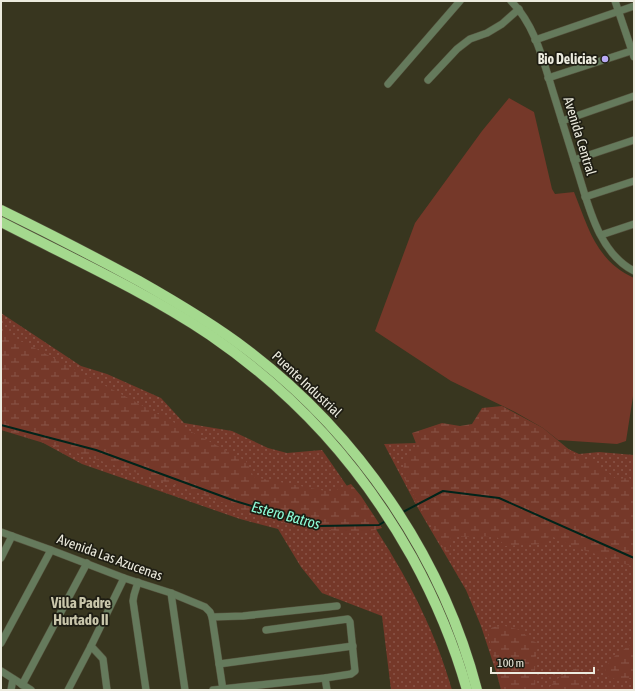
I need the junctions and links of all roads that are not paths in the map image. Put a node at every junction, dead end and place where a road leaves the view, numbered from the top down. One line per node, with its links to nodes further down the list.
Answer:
1 (460, 1): 11 (street)
2 (512, 1): 5 (street, Avenida Central)
3 (615, 1): 6 (street)
4 (634, 6): 6 (street)
5 (519, 10): 7 (street, Avenida Central); 10 (street)
6 (618, 11): 7 (street); 8 (street)
7 (535, 40): 9 (street, Avenida Central)
8 (633, 53): 9 (street)
9 (548, 78): 13 (street, Avenida Central)
10 (428, 80)
11 (388, 84)
12 (634, 96): 13 (street)
13 (562, 122): 15 (street, Avenida Central)
14 (634, 140): 15 (street)
15 (574, 160): 17 (street, Avenida Central)
16 (634, 181): 17 (street)
17 (586, 197): 21 (street, Avenida Central)
18 (1, 210): 23 (highway, Puente Industrial)
19 (1, 222): 23 (highway, Puente Industrial)
20 (634, 224): 21 (street)
21 (601, 234): 22 (street, Avenida Central)
22 (632, 268)
23 (281, 383): 52 (highway, Puente Industrial); 53 (highway, Puente Industrial)
24 (1, 532): 25 (street, Avenida Las Azucenas)
25 (12, 536): 26 (street, Avenida Las Azucenas); 27 (street)
26 (51, 550): 28 (street, Avenida Las Azucenas); 35 (street)
27 (1, 558)
28 (88, 563): 29 (street, Avenida Las Azucenas); 42 (street)
29 (124, 578): 30 (street, Avenida Las Azucenas); 36 (street)
30 (138, 582): 31 (street, Avenida Las Azucenas); 47 (street)
31 (171, 593): 33 (street, Avenida Las Azucenas); 48 (street)
32 (337, 606): 33 (street)
33 (212, 617): 38 (street)
34 (266, 630): 37 (street)
35 (1, 643)
36 (92, 646): 45 (street); 46 (street)
37 (353, 646): 38 (street); 40 (street)
38 (219, 664): 50 (street)
39 (1, 671): 41 (street)
40 (325, 678): 50 (street); 51 (street)
41 (14, 680): 42 (street); 43 (street)
42 (22, 685): 44 (street)
43 (11, 690)
44 (31, 690)
45 (68, 690)
46 (107, 690)
47 (146, 690)
48 (185, 690)
49 (213, 690): 50 (street)
50 (223, 690)
51 (326, 690)
52 (467, 690)
53 (476, 690)

